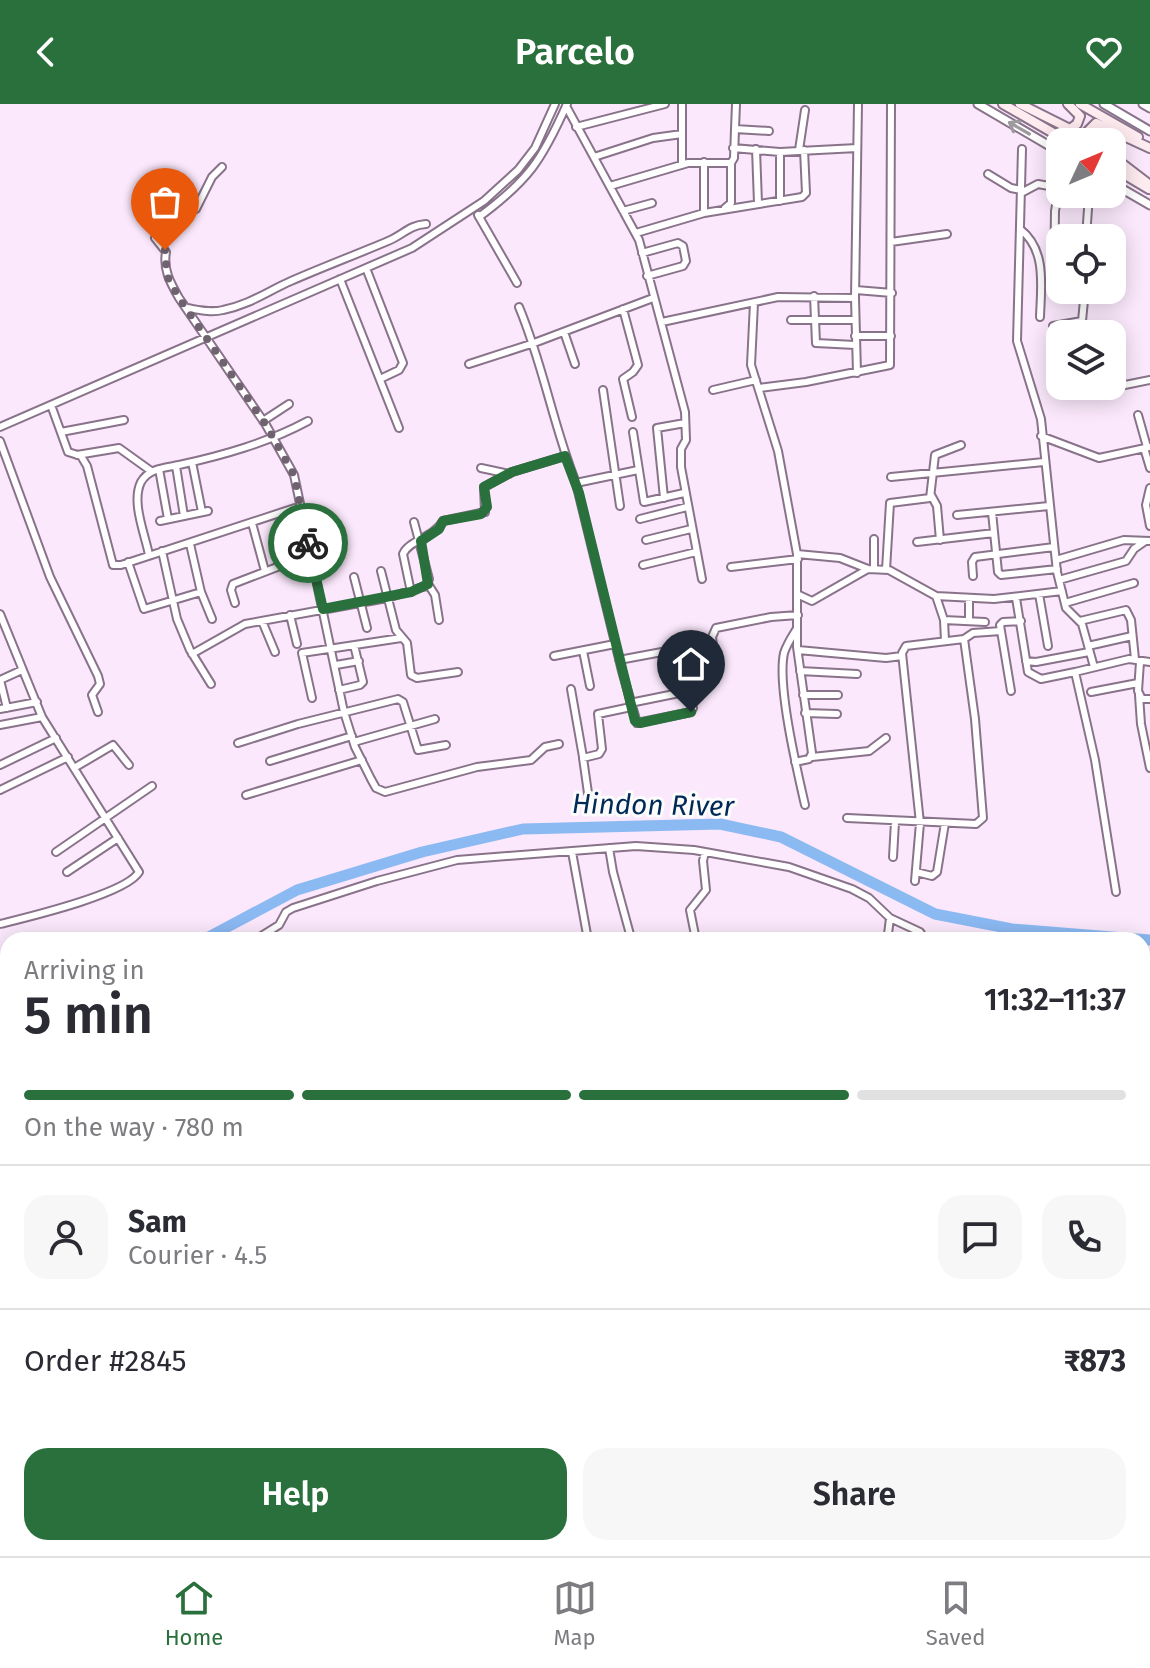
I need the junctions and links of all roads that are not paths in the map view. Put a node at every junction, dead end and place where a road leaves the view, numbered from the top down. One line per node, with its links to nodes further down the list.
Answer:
1 (555, 104): 49 (street)
2 (665, 104): 17 (street)
3 (682, 104): 22 (street)
4 (736, 104): 18 (street)
5 (858, 104): 27 (street)
6 (891, 104): 58 (street)
7 (978, 104): 24 (street, one-way to 7)
8 (1003, 104): 19 (main road)
9 (1020, 104): 10 (main road)
10 (1068, 104)
11 (1080, 104): 25 (main road)
12 (1104, 104): 21 (street)
13 (1143, 104): 15 (street)
14 (566, 105): 17 (street); 53 (street)
15 (1150, 108)
16 (805, 110): 30 (street)
17 (576, 127): 32 (street)
18 (735, 129): 20 (street); 26 (street)
19 (1046, 129)
20 (769, 131)
21 (1150, 131)
22 (682, 134): 32 (street); 35 (street)
23 (1126, 136): 25 (main road)
24 (1046, 144)
25 (1150, 146)
26 (733, 148): 28 (street); 34 (street)
27 (857, 148): 30 (street); 65 (street)
28 (756, 149): 31 (street); 47 (street)
29 (1022, 149): 43 (street)
30 (802, 150): 31 (street); 45 (street)
31 (780, 152): 45 (street)
32 (594, 157): 40 (street)
33 (704, 162): 34 (street); 35 (street); 52 (street)
34 (731, 163): 50 (street)
35 (682, 165): 40 (street)
36 (222, 167): 70 (street)
37 (1126, 167): 42 (main road)
38 (988, 174): 43 (street)
39 (1126, 174): 42 (main road)
40 (610, 186): 51 (street)
41 (1046, 186): 43 (street)
42 (1150, 187)
43 (1021, 191): 55 (street)
44 (1126, 191): 48 (street)
45 (780, 201): 47 (street)
46 (652, 203): 51 (street)
47 (758, 203): 50 (street)
48 (1150, 205)
49 (473, 208): 53 (street); 60 (street)
50 (724, 209): 52 (street)
51 (623, 211): 56 (street)
52 (704, 213): 56 (street)
53 (479, 217): 63 (street)
54 (426, 224): 70 (street)
55 (1020, 229): 72 (street); 105 (street)
56 (636, 233): 59 (street)
57 (947, 234): 58 (street)
58 (891, 242): 64 (street)
59 (642, 253): 61 (street); 61 (street)
60 (366, 268): 62 (street); 86 (street)
61 (647, 276): 67 (street)
62 (340, 279): 80 (street); 86 (street)
63 (517, 283)
64 (892, 293): 65 (street); 79 (street)
65 (856, 294): 66 (street); 75 (street)
66 (814, 296): 68 (street); 73 (street)
67 (653, 298): 71 (street); 76 (street)
68 (754, 303): 76 (street); 87 (street)
69 (519, 307): 81 (street)
70 (187, 308): 80 (street)
71 (623, 309): 77 (street); 96 (street)
72 (1040, 317)
73 (814, 319): 74 (street); 75 (street); 82 (street)
74 (791, 320)
75 (855, 320): 78 (street)
76 (662, 322): 100 (street)
77 (564, 332): 81 (street); 84 (street)
78 (855, 336): 79 (street); 82 (street)
79 (891, 336): 85 (street)
80 (207, 338): 94 (street); 98 (street)
81 (534, 343): 83 (street); 111 (street)
82 (855, 345): 85 (street)
83 (469, 364)
84 (575, 364)
85 (857, 373): 90 (street)
86 (380, 379): 102 (street)
87 (756, 380): 90 (street); 92 (street)
88 (1150, 380): 89 (street)
89 (1126, 385)
90 (759, 388): 154 (street)
91 (603, 390): 121 (street)
92 (713, 390)
93 (289, 404): 98 (street)
94 (51, 405): 101 (street); 103 (street)
95 (1138, 415): 109 (street)
96 (632, 417)
97 (124, 420): 103 (street)
98 (263, 421): 106 (street)
99 (308, 421): 106 (street)
100 (685, 423): 125 (street); 127 (street)
101 (0, 427)
102 (399, 428)
103 (61, 432): 110 (street)
104 (633, 432): 118 (street)
105 (1041, 436): 109 (street); 113 (street)
106 (275, 439): 112 (street); 128 (street)
107 (0, 441): 243 (street)
108 (961, 445): 119 (street)
109 (1147, 447): 116 (street)
110 (77, 455): 117 (street); 156 (street)
111 (565, 456): 120 (street); 123 (street)
112 (192, 462): 114 (street); 134 (street)
113 (1044, 462): 119 (street); 130 (street)
114 (176, 466): 117 (street); 134 (street)
115 (481, 468): 120 (street)
116 (1150, 468)
117 (155, 470): 134 (street); 152 (street)
118 (638, 470): 121 (street); 127 (street)
119 (933, 473): 122 (street); 126 (street)
120 (509, 474): 144 (street)
121 (614, 475): 123 (street); 129 (street)
122 (891, 477)
123 (576, 483): 203 (street)
124 (1150, 488): 138 (street)
125 (684, 493): 127 (street); 131 (street)
126 (931, 495): 143 (street); 161 (street)
127 (664, 498)
128 (301, 506): 137 (street); 151 (street)
129 (620, 506)
130 (1049, 506): 132 (street); 148 (street)
131 (687, 507): 135 (street); 139 (street)
132 (992, 512): 133 (street); 140 (street)
133 (957, 515)
134 (184, 516)
135 (640, 519)
136 (414, 522): 144 (street)
137 (252, 523): 147 (street); 162 (street)
138 (1150, 526)
139 (691, 529): 142 (street); 150 (street)
140 (994, 533): 143 (street); 153 (street)
141 (874, 539): 159 (street)
142 (646, 540)
143 (940, 540): 146 (street)
144 (421, 541): 169 (street); 172 (street)
145 (1147, 541): 155 (street); 167 (street)
146 (917, 542)
147 (190, 544): 149 (street); 171 (street)
148 (1054, 547): 153 (street); 155 (street)
149 (162, 551): 152 (street); 179 (street)
150 (696, 552): 157 (street); 166 (street)
151 (311, 554): 162 (street); 183 (street)
152 (149, 555): 156 (street)
153 (997, 555): 160 (street); 164 (street)
154 (797, 556): 158 (street); 159 (street); 174 (street)
155 (1056, 560): 160 (street)
156 (128, 562): 179 (street)
157 (643, 565)
158 (731, 567)
159 (871, 569): 161 (street); 174 (street)
160 (1057, 569): 167 (street)
161 (886, 570): 175 (street)
162 (265, 571): 181 (street)
163 (381, 571): 176 (street)
164 (973, 576)
165 (354, 577): 180 (street)
166 (702, 579)
167 (1059, 580): 170 (street)
168 (1134, 583): 182 (street)
169 (428, 584): 172 (street); 188 (street)
170 (1062, 591): 173 (street); 182 (street)
171 (201, 592): 179 (street); 187 (street)
172 (411, 592): 176 (street)
173 (1039, 594): 177 (street); 205 (street)
174 (799, 595): 186 (street)
175 (936, 596): 178 (street); 189 (street)
176 (387, 598): 180 (street); 199 (street)
177 (1016, 598): 178 (street); 192 (street)
178 (969, 599): 191 (street)
179 (174, 600): 211 (street)
180 (360, 602): 183 (street); 195 (street)
181 (235, 603)
182 (1065, 603): 193 (street)
183 (323, 609): 185 (street); 206 (street)
184 (0, 614): 221 (street)
185 (290, 615): 190 (street); 202 (street)
186 (798, 615): 196 (street); 224 (street)
187 (212, 619)
188 (439, 620)
189 (944, 620): 191 (street); 201 (street)
190 (262, 621): 210 (street); 211 (street)
191 (969, 621): 194 (street)
192 (1021, 621): 197 (street); 216 (street)
193 (1080, 621): 198 (street); 207 (street)
194 (985, 622)
195 (367, 628)
196 (796, 630): 208 (street); 253 (street)
197 (1001, 631): 200 (street); 233 (street)
198 (1132, 636): 207 (street); 217 (street)
199 (401, 638): 204 (street); 223 (street)
200 (964, 639): 201 (street); 280 (street)
201 (945, 641): 213 (street)
202 (297, 644)
203 (615, 644): 209 (street); 214 (street)
204 (354, 645): 206 (street); 215 (street)
205 (1048, 646)
206 (333, 649): 219 (street); 238 (street)
207 (1088, 649): 216 (street); 220 (street)
208 (798, 650): 213 (street); 222 (street)
209 (583, 651): 212 (street); 229 (street)
210 (275, 652)
211 (192, 654): 228 (street)
212 (554, 656)
213 (902, 656): 279 (street)
214 (619, 660): 232 (street); 241 (street)
215 (359, 661): 219 (street); 231 (street)
216 (1026, 661): 225 (street)
217 (1137, 661): 218 (street); 220 (street); 227 (street)
218 (1150, 662)
219 (336, 665): 231 (street)
220 (1094, 667): 225 (street)
221 (22, 670): 240 (street); 242 (street)
222 (800, 671): 226 (street); 235 (street)
223 (458, 672)
224 (701, 672)
225 (1075, 672): 290 (street)
226 (857, 674)
227 (1138, 683): 234 (street); 237 (street)
228 (211, 684)
229 (590, 686)
230 (571, 689): 262 (street)
231 (339, 690): 244 (street)
232 (689, 691): 241 (street); 241 (street)
233 (1011, 691)
234 (1091, 692)
235 (803, 695): 236 (street); 245 (street)
236 (838, 695)
237 (1139, 695): 239 (street); 250 (street)
238 (312, 698)
239 (1150, 699)
240 (37, 702): 242 (street); 247 (street)
241 (631, 705): 262 (street)
242 (4, 709)
243 (98, 712)
244 (344, 712): 252 (street); 257 (street); 258 (street)
245 (805, 713): 246 (street); 254 (street)
246 (837, 714)
247 (42, 717): 251 (street); 255 (street)
248 (435, 719): 252 (street)
249 (1150, 723): 250 (street)
250 (1141, 724): 270 (street)
251 (0, 725)
252 (410, 726): 257 (street); 260 (street)
253 (790, 727): 254 (street); 266 (street)
254 (808, 728): 263 (street)
255 (56, 738): 261 (street); 267 (street)
256 (886, 738): 263 (street)
257 (353, 739): 264 (street); 265 (street)
258 (238, 743)
259 (559, 744): 264 (street)
260 (446, 745)
261 (68, 757): 269 (street); 272 (street)
262 (583, 757): 273 (street)
263 (812, 757): 266 (street)
264 (362, 760): 274 (street)
265 (270, 761)
266 (795, 762): 275 (street)
267 (0, 765)
268 (129, 765): 269 (street)
269 (74, 768): 276 (street)
270 (1150, 768)
271 (152, 786): 276 (street)
272 (0, 790)
273 (588, 793)
274 (246, 795)
275 (805, 805)
276 (106, 817): 281 (street); 283 (street)
277 (847, 818): 278 (street)
278 (895, 822): 279 (street); 286 (street)
279 (920, 823): 280 (street); 288 (street)
280 (945, 823): 288 (street)
281 (118, 838): 287 (street); 292 (street)
282 (609, 848): 284 (street); 285 (street); 295 (street)
283 (56, 852)
284 (572, 852): 293 (street); 294 (street)
285 (705, 852): 291 (street); 296 (street)
286 (893, 857)
287 (67, 872)
288 (916, 872): 289 (street)
289 (915, 881)
290 (1116, 892)
291 (890, 918): 297 (street); 298 (street)
292 (0, 924)
293 (268, 932)
294 (587, 932)
295 (629, 932)
296 (694, 932)
297 (889, 932)
298 (918, 932)

